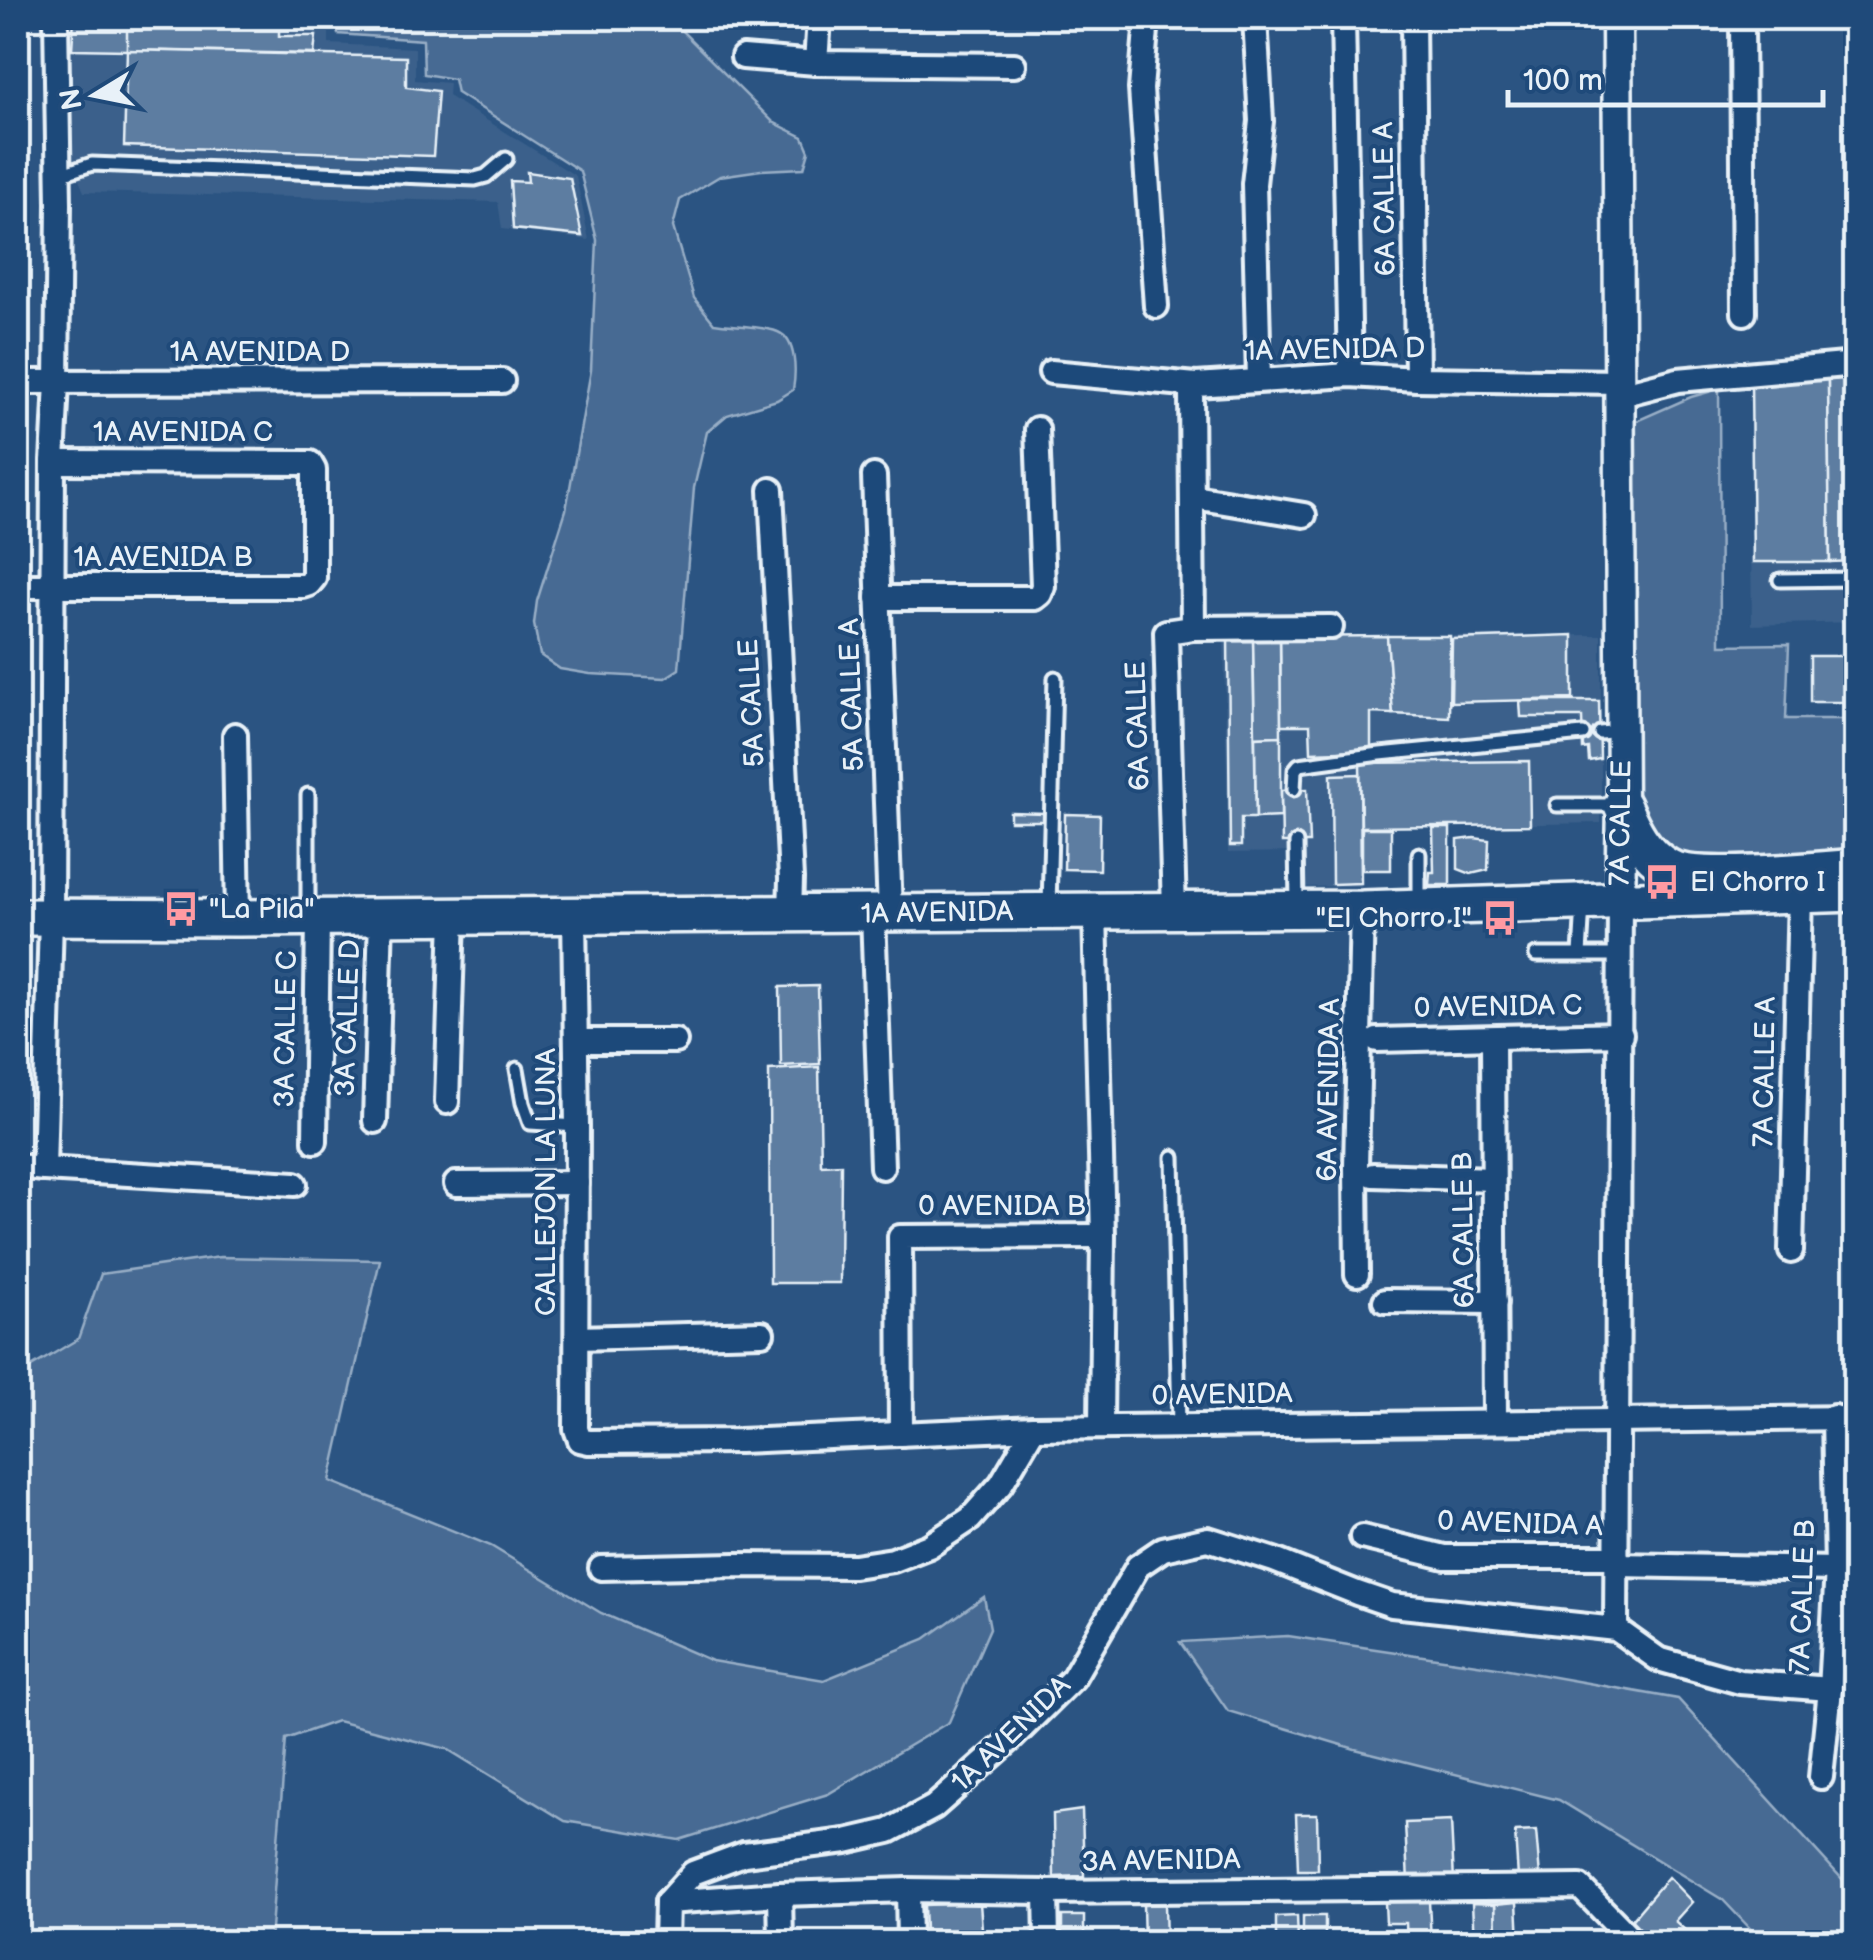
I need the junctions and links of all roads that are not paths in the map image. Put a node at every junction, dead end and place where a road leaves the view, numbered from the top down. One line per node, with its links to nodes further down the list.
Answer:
1 (56, 18): 13 (street)
2 (819, 18): 10 (street)
3 (1147, 18): 14 (street)
4 (1256, 18): 20 (street)
5 (1343, 18): 18 (street)
6 (1413, 18): 19 (street, 6A CALLE A)
7 (1617, 18): 25 (street, 7A CALLE)
8 (1742, 18): 15 (street)
9 (743, 57): 10 (street)
10 (816, 62): 11 (street)
11 (1014, 65)
12 (506, 159): 13 (lane)
13 (58, 176): 22 (street)
14 (1156, 306)
15 (1744, 314)
16 (1856, 364): 25 (street, 1A AVENIDA D)
17 (1051, 372): 24 (street, 1A AVENIDA D)
18 (1350, 375): 19 (street, 1A AVENIDA D); 20 (street, 1A AVENIDA D)
19 (1418, 379): 25 (street, 1A AVENIDA D)
20 (1259, 380): 24 (street, 1A AVENIDA D)
21 (18, 382): 22 (street, 1A AVENIDA D)
22 (57, 382): 23 (street, 1A AVENIDA D); 27 (street)
23 (502, 382)
24 (1196, 385): 30 (street)
25 (1620, 389): 46 (street, 7A CALLE)
26 (1036, 429): 37 (street)
27 (54, 462): 34 (street, 1A AVENIDA C); 36 (street)
28 (874, 476): 37 (street, 5A CALLE A)
29 (771, 490): 62 (street, 5A CALLE)
30 (1194, 497): 31 (street); 38 (street)
31 (1304, 515)
32 (1856, 579): 33 (lane)
33 (1780, 580)
34 (310, 584): 36 (street, 1A AVENIDA B)
35 (18, 586): 36 (street, 1A AVENIDA B)
36 (52, 587): 65 (street)
37 (878, 598): 60 (street, 5A CALLE A)
38 (1193, 628): 39 (street); 56 (street, 6A CALLE)
39 (1332, 628)
40 (1055, 678): 59 (lane)
41 (235, 734): 66 (street)
42 (1583, 734): 43 (lane)
43 (1294, 789)
44 (308, 796): 67 (lane, 3A CALLE C)
45 (1557, 804): 46 (lane)
46 (1622, 805): 49 (main road); 52 (street, 7A CALLE)
47 (1296, 842): 57 (lane)
48 (1419, 854): 54 (lane)
49 (1856, 867)
50 (1856, 893): 51 (main road, 1A AVENIDA)
51 (1800, 894): 52 (main road, 1A AVENIDA); 91 (street, 7A CALLE A)
52 (1620, 900): 53 (main road, 1A AVENIDA); 70 (street, 7A CALLE)
53 (1583, 901): 54 (main road, 1A AVENIDA); 68 (lane)
54 (1419, 907): 55 (main road, 1A AVENIDA)
55 (1362, 909): 57 (main road, 1A AVENIDA); 92 (street, 6A AVENIDA A)
56 (1174, 910): 57 (main road, 1A AVENIDA); 58 (main road, 1A AVENIDA)
57 (1298, 910)
58 (1095, 911): 59 (main road, 1A AVENIDA); 90 (street)
59 (1049, 912): 60 (main road, 1A AVENIDA)
60 (882, 913): 62 (main road, 1A AVENIDA); 83 (street)
61 (574, 914): 62 (main road, 1A AVENIDA); 63 (main road, 1A AVENIDA); 74 (street, CALLEJON LA LUNA)
62 (790, 914)
63 (454, 916): 64 (main road, 1A AVENIDA); 77 (street)
64 (381, 917): 67 (main road, 1A AVENIDA); 78 (street, 3A CALLE D)
65 (34, 918): 66 (main road, 1A AVENIDA); 84 (street)
66 (238, 918): 67 (main road, 1A AVENIDA)
67 (313, 918): 80 (street, 3A CALLE C)
68 (1580, 954): 69 (lane); 70 (lane)
69 (1536, 955)
70 (1620, 955): 71 (street, 7A CALLE)
71 (1621, 1034): 72 (street, 0 AVENIDA C); 98 (street, 7A CALLE)
72 (1493, 1038): 73 (street, 0 AVENIDA C); 86 (street, 6A CALLE B)
73 (1377, 1040)
74 (576, 1041): 75 (street); 79 (street, CALLEJON LA LUNA)
75 (675, 1041)
76 (517, 1068): 79 (lane)
77 (446, 1102)
78 (375, 1121)
79 (577, 1126): 87 (street, CALLEJON LA LUNA)
80 (315, 1141)
81 (1173, 1157): 100 (lane)
82 (18, 1166): 84 (street)
83 (882, 1167)
84 (44, 1169): 88 (street)
85 (1372, 1175): 86 (street)
86 (1493, 1179): 94 (street, 6A CALLE B)
87 (576, 1183): 89 (street); 96 (street, CALLEJON LA LUNA)
88 (295, 1184)
89 (456, 1184)
90 (1103, 1236): 101 (street); 103 (street, 0 AVENIDA B)
91 (1790, 1251)
92 (1357, 1274)
93 (1385, 1300): 94 (street)
94 (1495, 1302): 99 (street, 6A CALLE B)
95 (762, 1333): 96 (street)
96 (577, 1338): 104 (street, CALLEJON LA LUNA)
97 (1845, 1418): 98 (street, 0 AVENIDA); 108 (street, 7A CALLE B)
98 (1618, 1420): 99 (street, 0 AVENIDA); 106 (street, 7A CALLE)
99 (1496, 1421): 100 (street, 0 AVENIDA)
100 (1180, 1426): 101 (street, 0 AVENIDA)
101 (1101, 1427): 102 (street, 0 AVENIDA)
102 (1034, 1428): 103 (street, 0 AVENIDA); 107 (street)
103 (901, 1434): 104 (street, 0 AVENIDA)
104 (589, 1442)
105 (1362, 1537): 106 (street, 0 AVENIDA A)
106 (1617, 1561): 108 (street, 0 AVENIDA A); 109 (street, 7A CALLE)
107 (601, 1568)
108 (1838, 1569): 110 (street, 7A CALLE B)
109 (1616, 1629): 110 (street, 1A AVENIDA); 115 (street, 1A AVENIDA)
110 (1830, 1689): 111 (street, 7A CALLE B)
111 (1821, 1776)
112 (908, 1890): 113 (street, 3A AVENIDA); 114 (street, 3A AVENIDA); 118 (street)
113 (1046, 1892): 119 (street); 120 (street, 3A AVENIDA)
114 (780, 1894): 115 (street, 3A AVENIDA); 117 (street)
115 (667, 1902): 116 (street)
116 (666, 1942)
117 (781, 1942)
118 (910, 1942)
119 (1047, 1942)
120 (1634, 1942)

